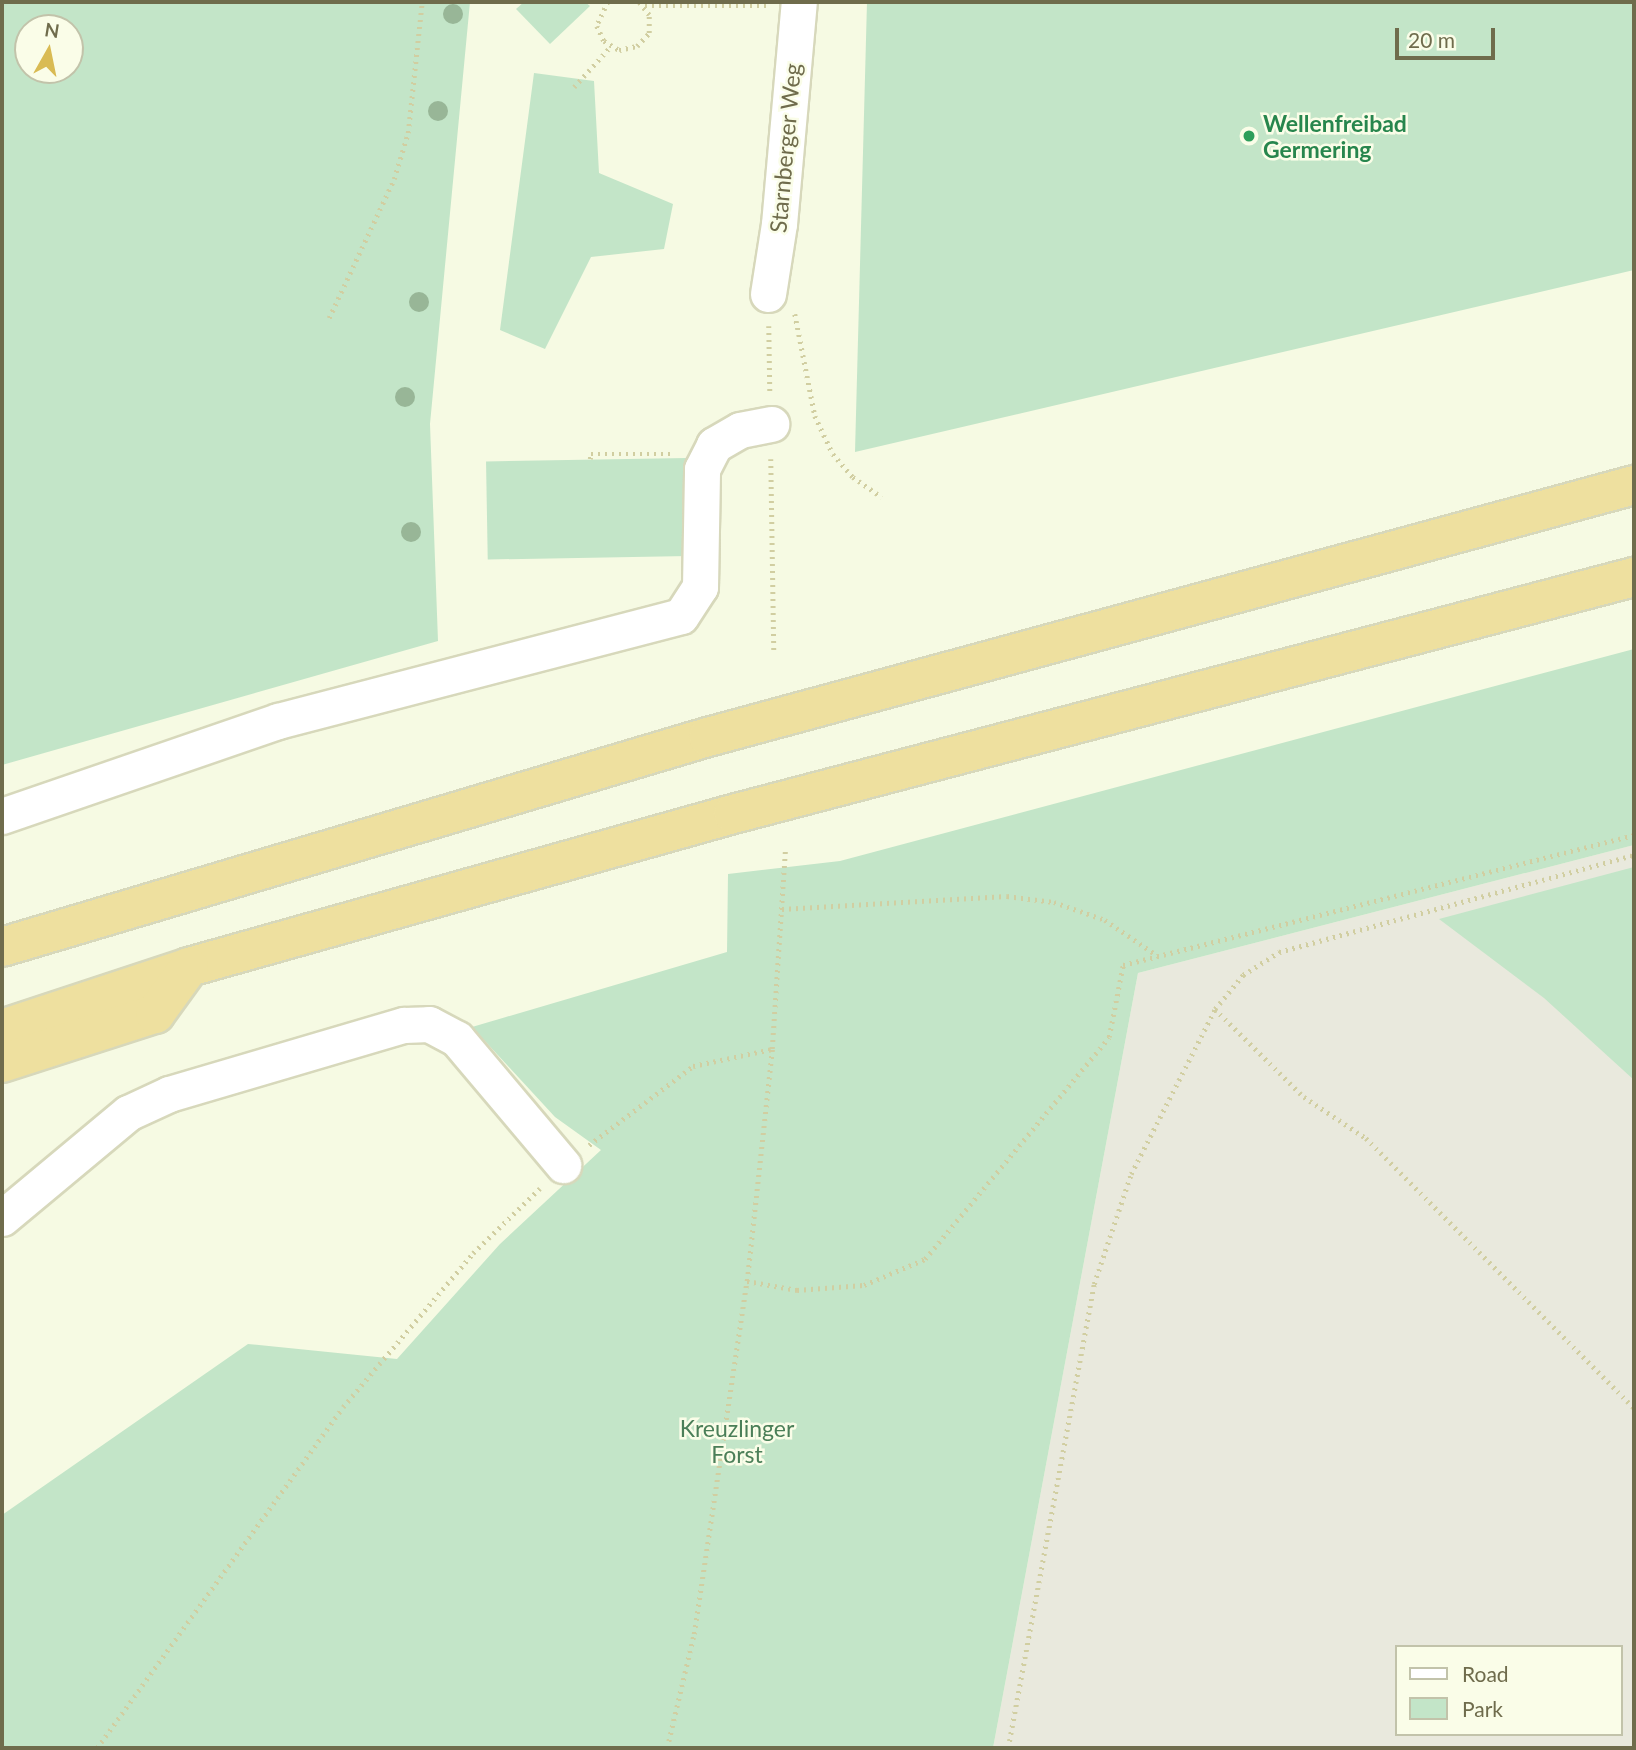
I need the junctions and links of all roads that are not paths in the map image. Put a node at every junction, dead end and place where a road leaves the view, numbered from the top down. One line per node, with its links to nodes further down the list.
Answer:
1 (798, 4): 2 (street, Starnberger Weg)
2 (780, 298)
3 (771, 424): 6 (street)
4 (1634, 485): 7 (highway)
5 (1634, 577): 8 (highway)
6 (2, 816)
7 (2, 947)
8 (189, 967): 9 (highway); 10 (highway)
9 (2, 1028)
10 (2, 1063)
11 (563, 1165): 12 (street)
12 (2, 1219)

